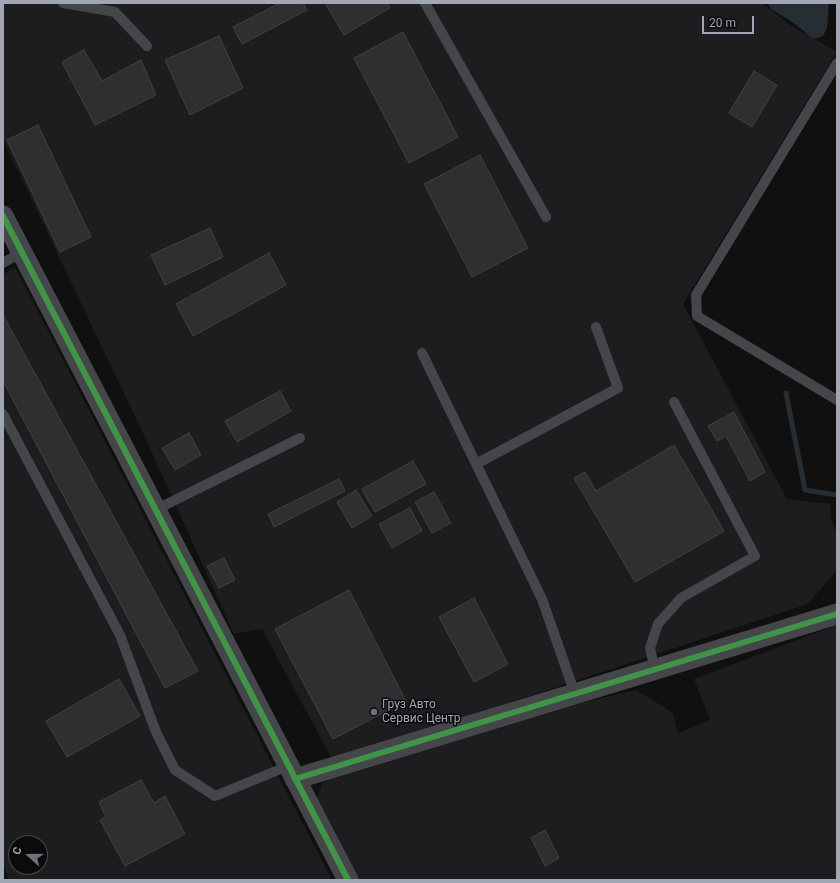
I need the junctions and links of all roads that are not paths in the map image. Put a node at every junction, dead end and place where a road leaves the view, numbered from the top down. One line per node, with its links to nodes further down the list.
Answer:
1 (63, 3): 3 (lane)
2 (425, 3): 6 (lane)
3 (147, 46)
4 (837, 63): 11 (lane)
5 (3, 216): 7 (street)
6 (546, 217)
7 (22, 252): 8 (lane); 16 (street)
8 (3, 263)
9 (596, 327): 15 (lane)
10 (422, 354): 15 (lane)
11 (837, 400)
12 (674, 402): 18 (lane)
13 (3, 414): 20 (lane)
14 (300, 438): 16 (lane)
15 (476, 464): 19 (lane)
16 (155, 510): 20 (street)
17 (835, 618): 18 (street)
18 (655, 670): 19 (street)
19 (575, 694): 20 (street)
20 (291, 773): 21 (street)
21 (348, 880)

